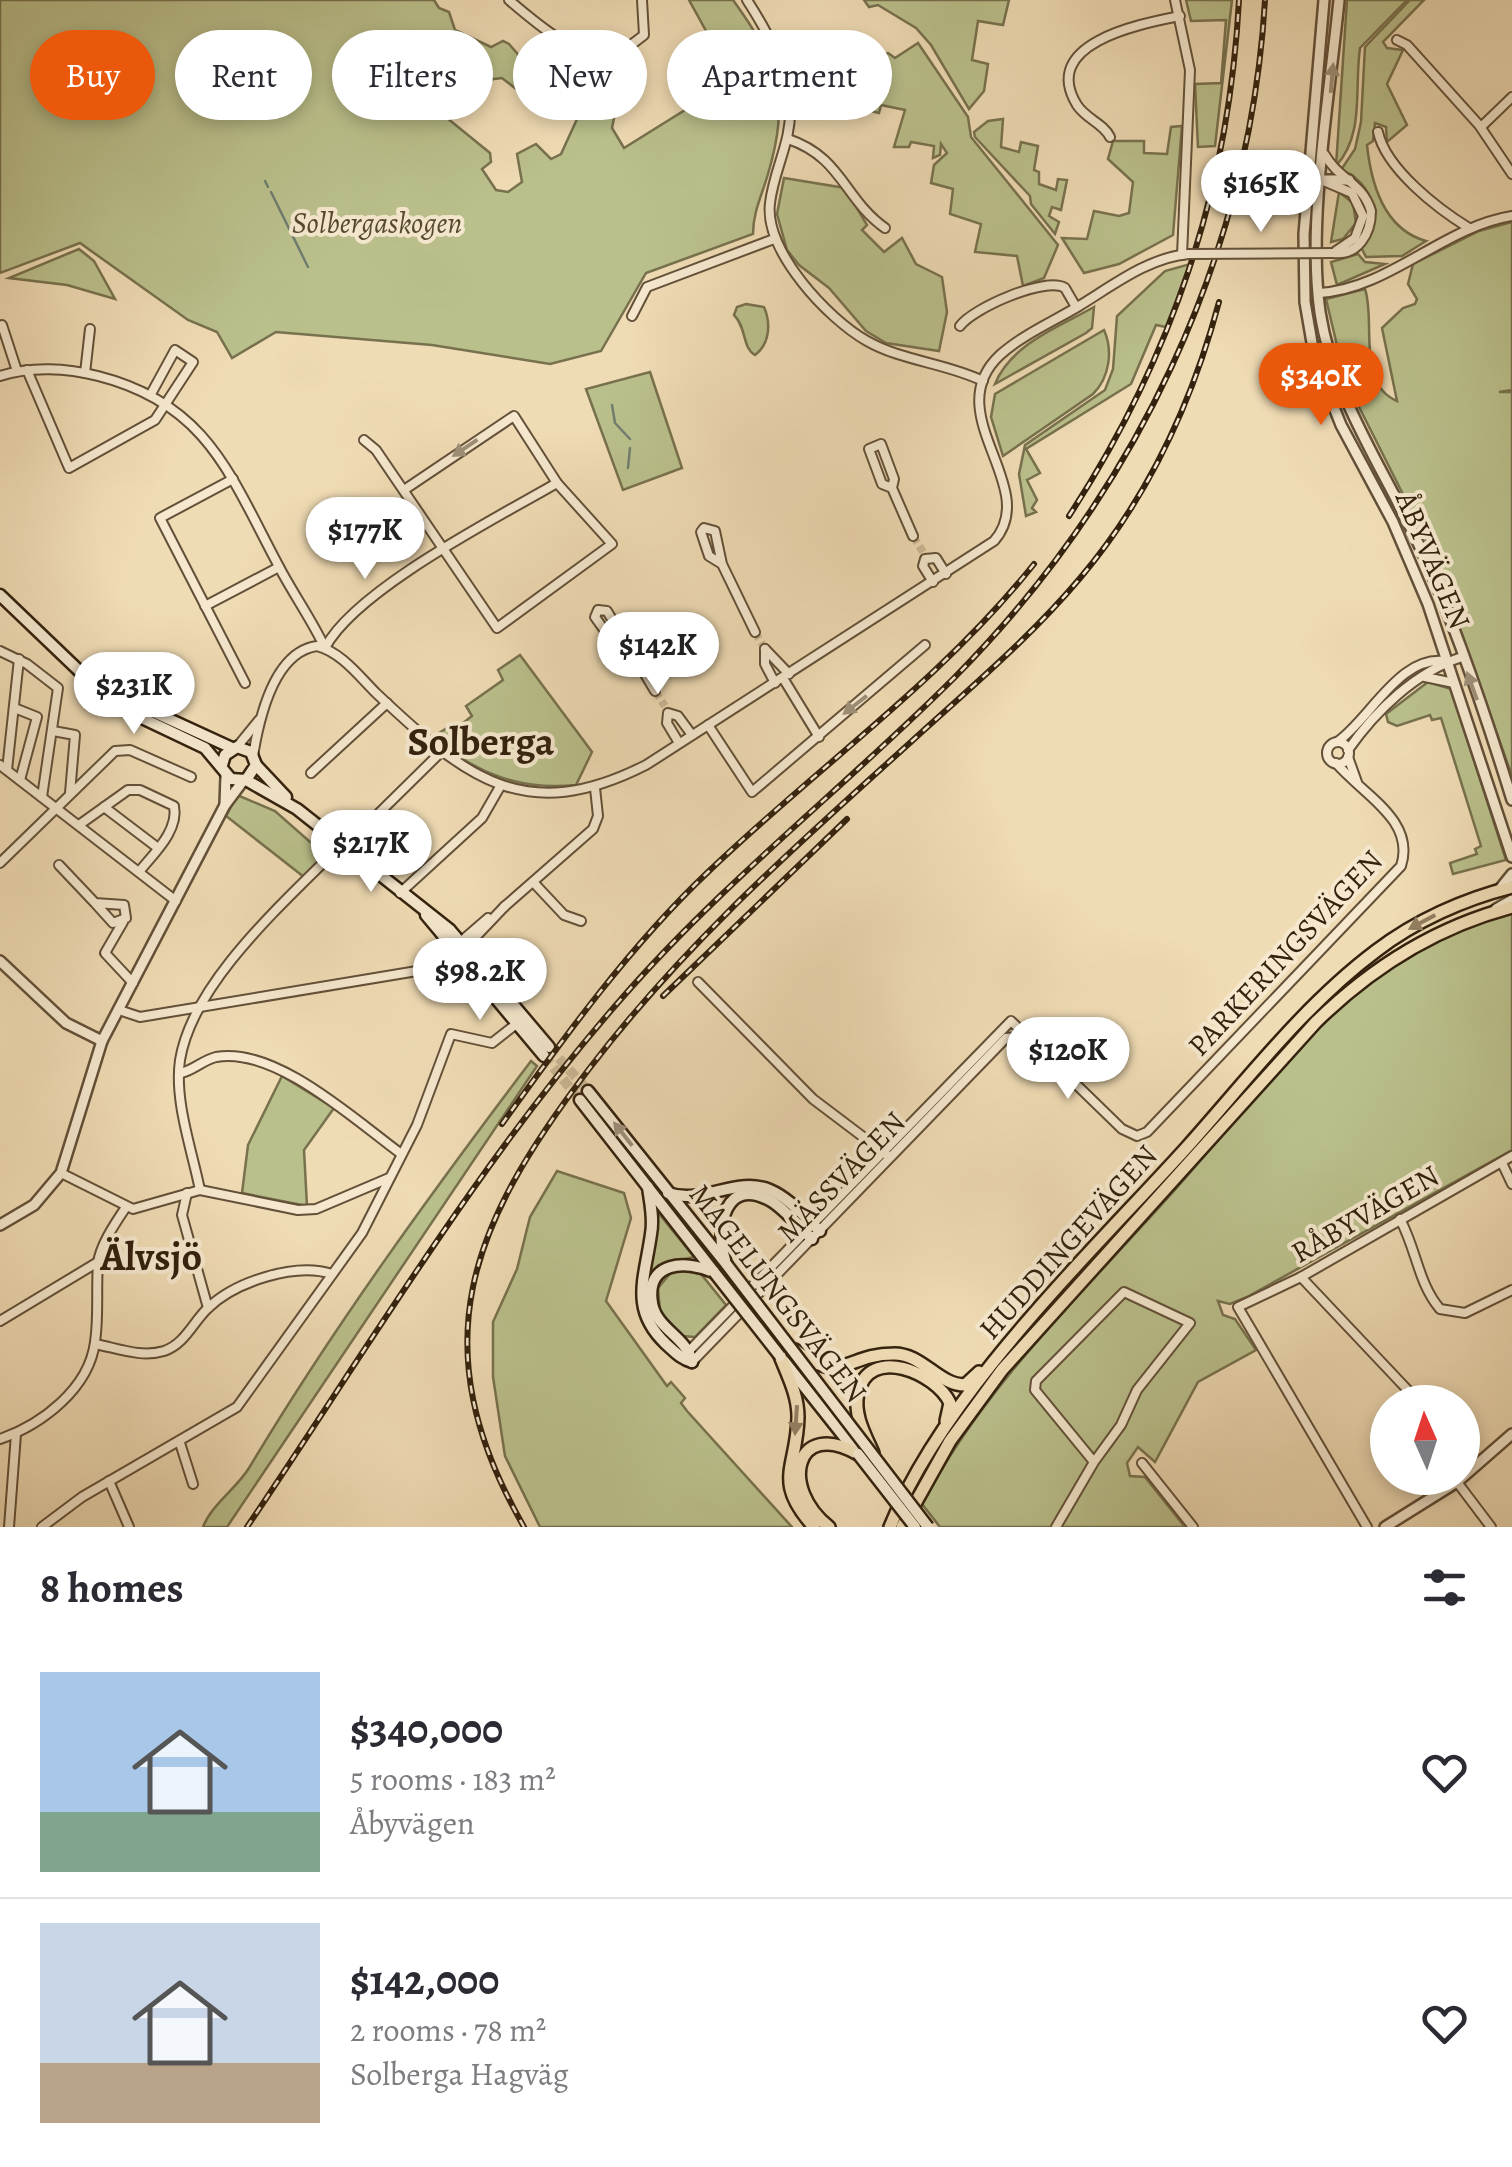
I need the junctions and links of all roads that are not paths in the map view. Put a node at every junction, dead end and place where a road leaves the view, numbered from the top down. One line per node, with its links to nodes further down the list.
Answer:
1 (509, 0): 2 (street)
2 (642, 0)
3 (747, 0): 13 (street)
4 (1176, 0): 7 (street)
5 (1324, 0): 14 (street, ÅBYVÄGEN)
6 (1339, 0): 15 (street, ÅBYVÄGEN, one-way to 6)
7 (1180, 16): 12 (street); 25 (street)
8 (1396, 40): 10 (street)
9 (1512, 97): 10 (street)
10 (1481, 127): 16 (street)
11 (1378, 132): 22 (street)
12 (1110, 138)
13 (788, 139): 21 (street); 23 (street)
14 (1311, 139): 17 (street); 19 (street, ÅBYVÄGEN)
15 (1325, 155): 17 (street, ÅBYVÄGEN); 18 (street)
16 (1512, 174)
17 (1322, 180): 18 (street); 19 (street); 24 (street); 27 (street, ÅBYVÄGEN)
18 (1350, 180): 24 (street)
19 (1306, 200): 26 (street, ÅBYVÄGEN)
20 (1512, 216): 22 (street)
21 (885, 228)
22 (1469, 228): 27 (street)
23 (774, 239): 29 (street); 36 (street)
24 (1332, 252): 25 (street, bridge)
25 (1186, 255): 28 (street)
26 (1304, 275): 27 (street); 59 (street, ÅBYVÄGEN)
27 (1318, 293): 57 (street, ÅBYVÄGEN)
28 (1076, 308): 31 (street); 36 (street)
29 (632, 316)
30 (2, 325): 33 (street)
31 (960, 326)
32 (90, 329): 34 (street)
33 (22, 370): 34 (street); 35 (street); 38 (street)
34 (84, 373): 37 (street)
35 (0, 376)
36 (983, 380): 48 (street)
37 (151, 394): 38 (street); 38 (street)
38 (166, 403): 40 (street)
39 (364, 440): 43 (street)
40 (233, 479): 47 (street); 51 (street)
41 (557, 483): 43 (street, one-way to 43); 45 (street); 45 (street)
42 (892, 488): 42 (street); 44 (street)
43 (404, 490): 45 (street)
44 (913, 536)
45 (444, 550): 54 (street)
46 (722, 564): 52 (street)
47 (279, 567): 51 (street); 54 (street)
48 (946, 574): 49 (street); 49 (street)
49 (932, 582): 62 (street)
50 (0, 595): 60 (main road)
51 (205, 606): 63 (street)
52 (755, 632)
53 (925, 646): 72 (street, one-way to 72)
54 (326, 648): 66 (street); 68 (street)
55 (0, 651): 58 (street)
56 (631, 655): 56 (street); 65 (street)
57 (1462, 657): 59 (street); 91 (street, ÅBYVÄGEN, one-way to 57)
58 (20, 659): 67 (street); 70 (street)
59 (1448, 662): 61 (street); 64 (street, ÅBYVÄGEN); 73 (street)
60 (83, 672): 75 (main road); 81 (main road)
61 (1420, 677): 64 (street); 77 (street)
62 (782, 678): 69 (street); 72 (street)
63 (245, 683)
64 (1456, 684): 100 (street, ÅBYVÄGEN)
65 (655, 691)
66 (387, 703): 76 (street); 82 (street)
67 (17, 710): 80 (street); 84 (street)
68 (262, 716): 75 (street); 78 (street)
69 (708, 725): 71 (street); 72 (street)
70 (54, 730): 89 (street); 90 (street)
71 (692, 735): 74 (street); 74 (street)
72 (819, 737)
73 (1337, 742): 77 (street); 79 (street)
74 (680, 743): 88 (street)
75 (235, 748): 78 (main road); 81 (main road)
76 (441, 752): 86 (street); 96 (street)
77 (1348, 753): 79 (street); 87 (street, PARKERINGSVÄGEN)
78 (255, 760): 85 (main road); 95 (main road)
79 (1336, 763): 87 (street, PARKERINGSVÄGEN)
80 (4, 768): 84 (street)
81 (224, 771): 85 (main road); 92 (street)
82 (311, 772)
83 (191, 776): 89 (street)
84 (20, 780): 90 (street)
85 (244, 780): 92 (street); 95 (main road)
86 (502, 785): 88 (street); 107 (street)
87 (1359, 786): 120 (street, PARKERINGSVÄGEN)
88 (595, 788): 105 (street)
89 (70, 794): 94 (street)
90 (42, 796): 94 (street)
91 (1512, 800)
92 (225, 805): 108 (street)
93 (104, 807): 97 (street); 99 (street); 99 (street)
94 (58, 809): 97 (street); 101 (street)
95 (296, 809): 98 (main road)
96 (370, 822)
97 (79, 825): 103 (street)
98 (341, 845): 107 (main road); 117 (street)
99 (158, 848): 103 (street)
100 (1511, 851)
101 (0, 863)
102 (59, 865): 109 (street)
103 (139, 872): 108 (street)
104 (1512, 874): 106 (street)
105 (534, 883): 112 (street); 113 (street)
106 (1505, 888): 143 (main road, HUDDINGEVÄGEN, one-way to 143)
107 (400, 893): 113 (main road)
108 (176, 901): 115 (street)
109 (95, 903): 111 (street); 111 (street)
110 (1512, 903): 173 (main road, HUDDINGEVÄGEN)
111 (126, 918): 115 (street)
112 (581, 922)
113 (458, 946): 117 (street); 119 (main road); 119 (main road)
114 (0, 961): 121 (street)
115 (133, 982): 118 (street)
116 (698, 982): 124 (street)
117 (200, 1008): 118 (street); 122 (street)
118 (119, 1010): 121 (street)
119 (515, 1025): 123 (street)
120 (1026, 1036): 124 (street, MÄSSVÄGEN); 124 (street, MÄSSVÄGEN)
121 (102, 1041): 127 (street)
122 (181, 1074): 123 (street); 131 (street)
123 (400, 1153): 128 (street)
124 (887, 1155): 137 (street, MÄSSVÄGEN)
125 (1512, 1156): 126 (street, RÅBYVÄGEN)
126 (1502, 1163): 129 (street); 135 (street, RÅBYVÄGEN)
127 (61, 1174): 134 (street); 136 (street)
128 (389, 1178): 131 (street); 141 (street)
129 (1512, 1184)
130 (647, 1186): 132 (main road, MAGELUNGSVÄGEN, one-way to 130); 140 (main road, MAGELUNGSVÄGEN); 149 (main road)
131 (200, 1190): 133 (street)
132 (667, 1192): 137 (main road); 139 (main road, MAGELUNGSVÄGEN)
133 (188, 1193): 134 (street); 145 (street)
134 (126, 1207): 138 (street)
135 (1400, 1219): 142 (street, RÅBYVÄGEN); 144 (street)
136 (0, 1225)
137 (812, 1231): 139 (main road); 149 (street, MÄSSVÄGEN)
138 (98, 1262): 146 (street); 147 (street)
139 (727, 1265): 148 (main road, MAGELUNGSVÄGEN, bridge)
140 (714, 1272): 148 (main road, MAGELUNGSVÄGEN, bridge); 149 (main road)
141 (332, 1274): 145 (street); 156 (street)
142 (1301, 1277): 151 (street); 178 (street, RÅBYVÄGEN)
143 (1061, 1286): 150 (main road); 152 (main road, HUDDINGEVÄGEN)
144 (1512, 1290)
145 (208, 1308): 147 (street)
146 (0, 1322)
147 (95, 1344): 153 (street)
148 (786, 1351): 150 (main road); 157 (main road, MAGELUNGSVÄGEN); 158 (main road, MAGELUNGSVÄGEN, bridge); 164 (main road, one-way to 164)
149 (688, 1357)
150 (922, 1370): 152 (main road); 158 (main road, bridge)
151 (1403, 1385)
152 (944, 1426): 167 (main road, HUDDINGEVÄGEN)
153 (16, 1434): 155 (street); 168 (street)
154 (1512, 1434): 160 (street)
155 (0, 1439)
156 (180, 1443): 162 (street); 163 (street)
157 (858, 1454): 164 (main road); 174 (main road, MAGELUNGSVÄGEN, bridge)
158 (874, 1457): 175 (main road, MAGELUNGSVÄGEN, bridge)
159 (1094, 1462): 159 (street); 176 (street)
160 (1480, 1462)
161 (1142, 1463): 177 (street)
162 (108, 1481): 169 (street); 170 (street)
163 (193, 1484)
164 (793, 1485): 171 (main road); 172 (main road)
165 (1437, 1495): 179 (street)
166 (1468, 1495): 180 (street)
167 (890, 1523)
168 (9, 1527)
169 (42, 1527)
170 (129, 1527)
171 (814, 1527)
172 (829, 1527)
173 (902, 1527)
174 (915, 1527)
175 (928, 1527)
176 (1056, 1527)
177 (1192, 1527)
178 (1367, 1527)
179 (1385, 1527)
180 (1491, 1527)

